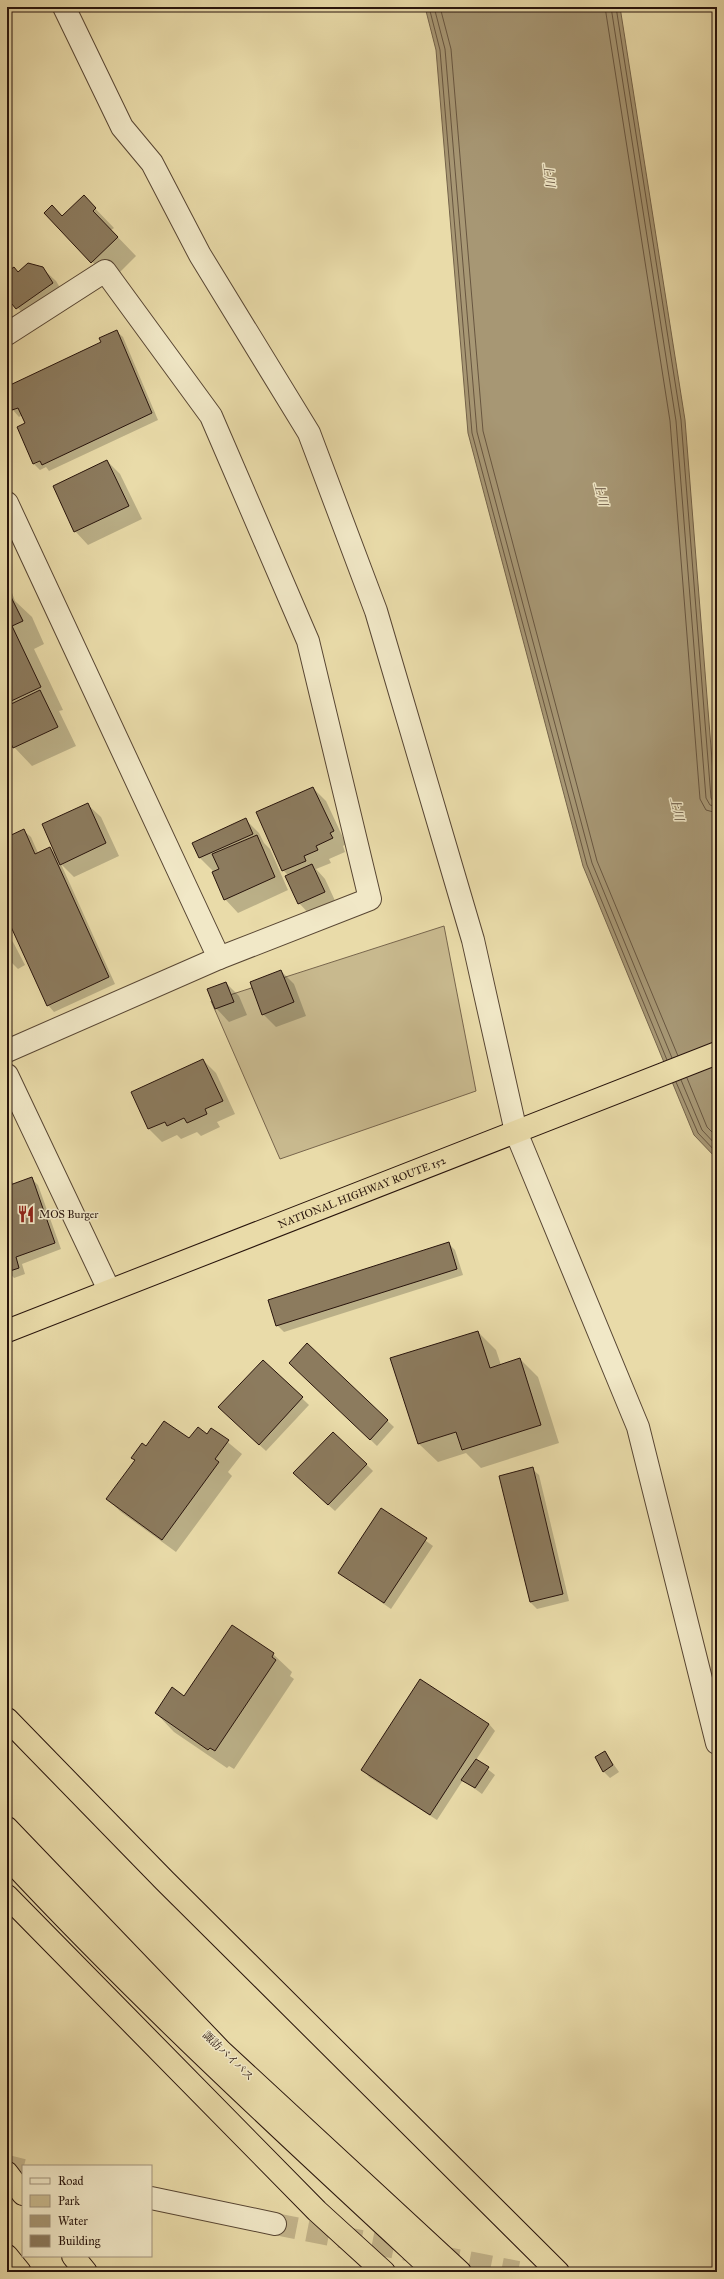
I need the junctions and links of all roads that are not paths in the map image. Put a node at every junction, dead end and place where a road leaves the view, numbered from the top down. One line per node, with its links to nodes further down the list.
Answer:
1 (64, 7): 8 (street)
2 (7, 334): 4 (street)
3 (7, 503): 4 (street)
4 (219, 958): 5 (street)
5 (7, 1051)
6 (717, 1053): 8 (highway, NATIONAL HIGHWAY ROUTE 152)
7 (7, 1075): 9 (street)
8 (525, 1128): 9 (highway, NATIONAL HIGHWAY ROUTE 152); 12 (street)
9 (109, 1290): 10 (highway, NATIONAL HIGHWAY ROUTE 152)
10 (7, 1331)
11 (7, 1719): 27 (highway)
12 (717, 1743)
13 (7, 1828): 26 (highway, 諏訪バイパス)
14 (7, 1857): 25 (highway, 諏訪バイパス)
15 (7, 1896): 24 (highway)
16 (7, 2174): 17 (highway)
17 (22, 2193)
18 (152, 2198): 19 (street)
19 (275, 2224)
20 (7, 2256): 22 (highway)
21 (74, 2257): 23 (highway)
22 (20, 2272)
23 (86, 2272)
24 (384, 2272)
25 (435, 2272)
26 (460, 2272)
27 (558, 2272)

